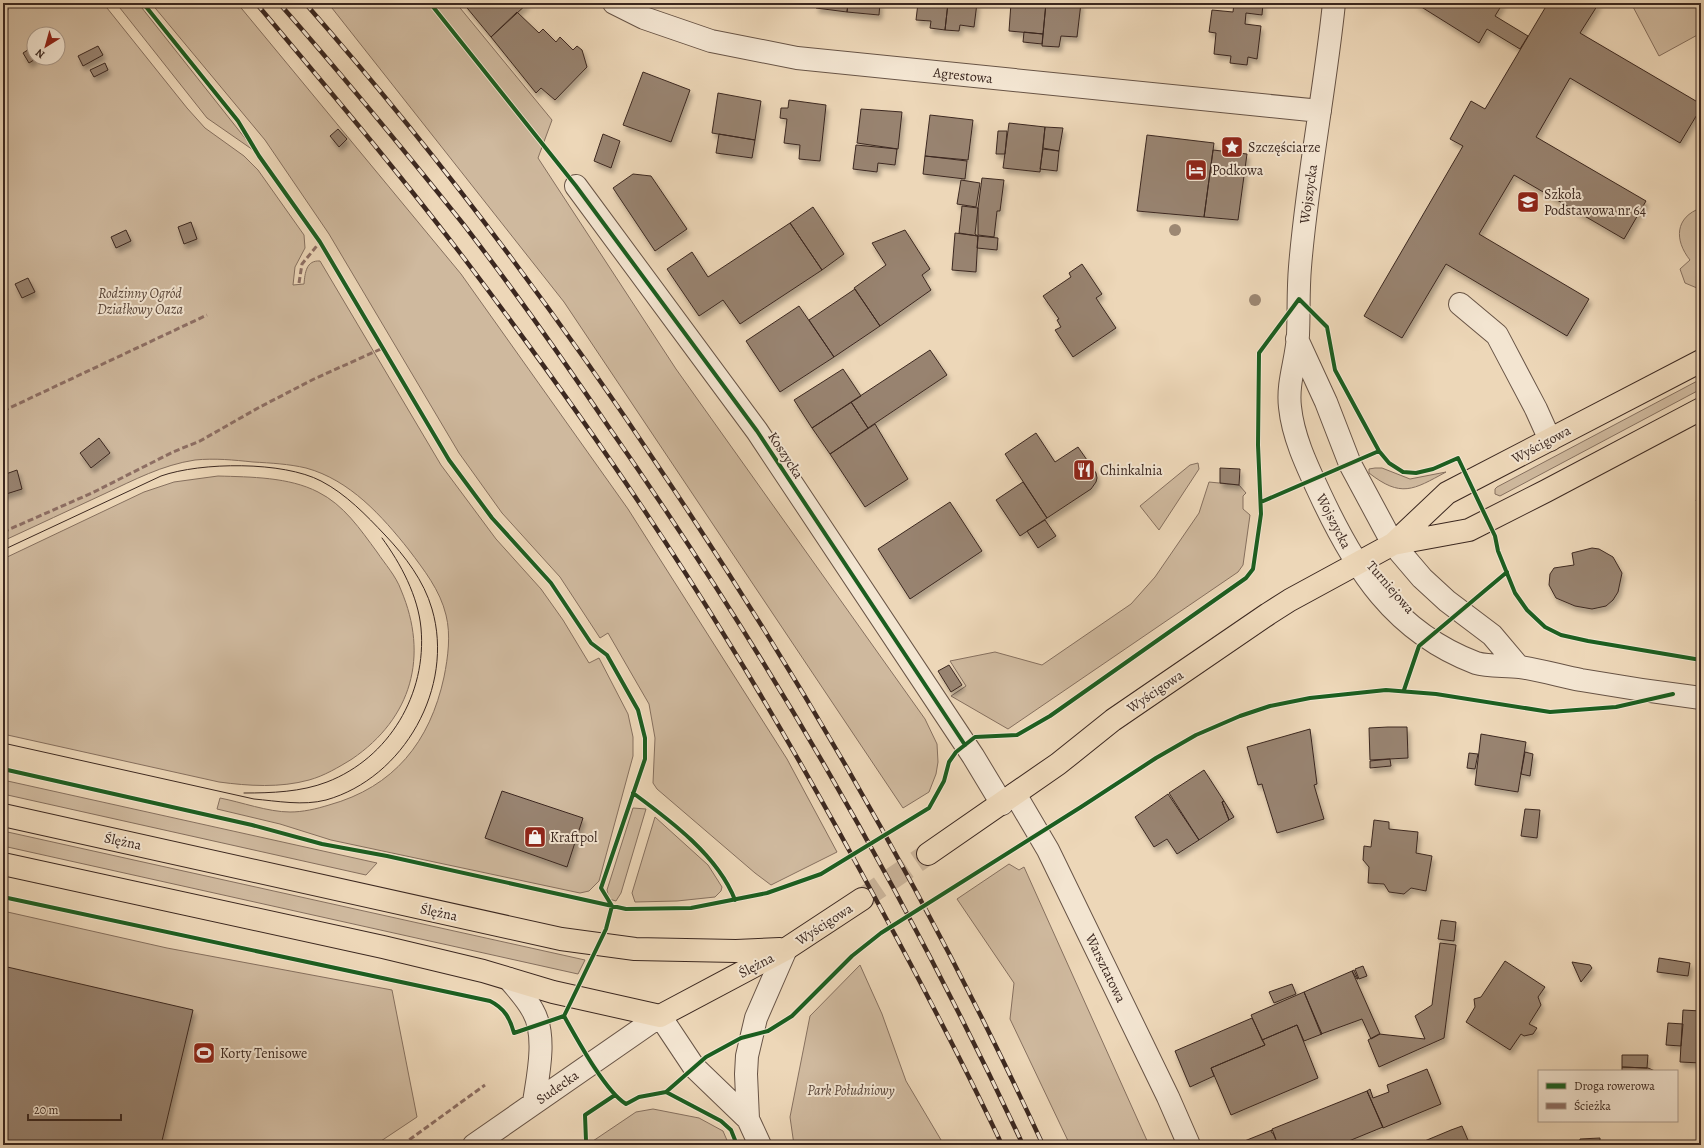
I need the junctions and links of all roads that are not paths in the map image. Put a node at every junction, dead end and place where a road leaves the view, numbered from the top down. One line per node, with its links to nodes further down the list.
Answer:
1 (614, 3): 3 (street, Agrestowa)
2 (1334, 3): 3 (street, Wojszycka)
3 (1320, 111): 6 (street, Wojszycka)
4 (576, 186): 14 (street, Koszycka)
5 (1460, 304): 9 (street)
6 (1298, 339): 10 (street, Wojszycka); 11 (street, Wojszycka)
7 (1701, 361): 9 (main road, Wyścigowa)
8 (1701, 409): 10 (main road, Wyścigowa)
9 (1550, 440): 10 (main road, Wyścigowa)
10 (1393, 544): 11 (main road, Wyścigowa); 12 (street, Turniejowa)
11 (1356, 563): 12 (street, Turniejowa); 14 (main road, Wyścigowa)
12 (1519, 667): 13 (street, Turniejowa)
13 (1701, 698)
14 (1009, 799): 16 (main road, Wyścigowa); 26 (street, Warsztatowa)
15 (3, 815): 19 (main road, Ślężna)
16 (928, 854)
17 (3, 864): 20 (main road)
18 (862, 899): 19 (main road, Wyścigowa)
19 (786, 949): 21 (main road, Ślężna); 23 (street)
20 (509, 979): 21 (main road); 22 (street)
21 (660, 1016): 22 (street, Sudecka); 23 (street)
22 (534, 1102): 24 (street, Sudecka)
23 (748, 1119): 25 (street)
24 (474, 1145)
25 (760, 1145)
26 (1189, 1145)

